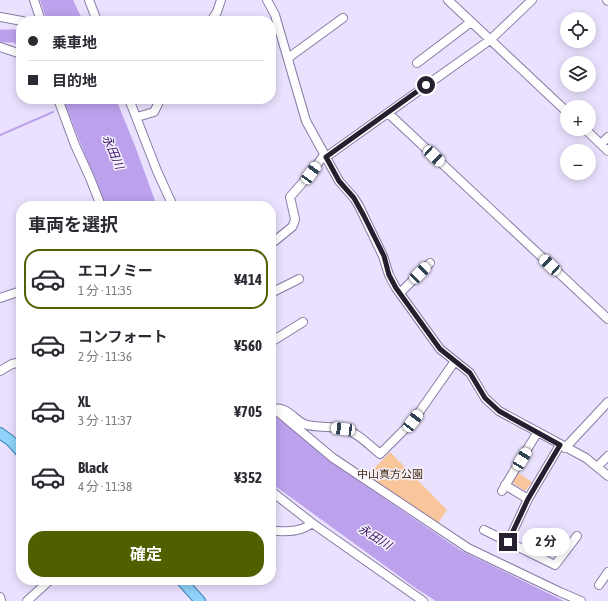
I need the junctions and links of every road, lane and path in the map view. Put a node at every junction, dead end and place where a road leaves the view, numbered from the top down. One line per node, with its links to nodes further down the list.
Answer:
1 (34, 0): 7 (street)
2 (89, 0): 8 (street)
3 (221, 0): 9 (street)
4 (267, 0): 10 (street)
5 (448, 0): 15 (street)
6 (532, 0): 16 (street)
7 (39, 16)
8 (95, 16)
9 (215, 16)
10 (275, 16)
11 (0, 17): 14 (street)
12 (343, 18): 19 (street)
13 (276, 19): 19 (street)
14 (16, 20)
15 (471, 22): 16 (street); 20 (street)
16 (490, 40): 24 (street); 25 (street)
17 (0, 47): 18 (street)
18 (16, 52)
19 (288, 58): 31 (street)
20 (417, 63)
21 (60, 104): 32 (street)
22 (131, 104): 26 (street)
23 (158, 104): 26 (street)
24 (560, 105)
25 (388, 113): 31 (street); 41 (street)
26 (137, 117): 33 (street)
27 (592, 136): 29 (street)
28 (608, 137): 29 (street)
29 (601, 144): 30 (street)
30 (608, 151)
31 (325, 156): 34 (street); 39 (street)
32 (99, 201)
33 (171, 201)
34 (276, 240)
35 (430, 264): 39 (street)
36 (299, 279): 37 (street)
37 (276, 290)
38 (16, 293): 40 (street)
39 (400, 293): 44 (street)
40 (0, 298)
41 (608, 320)
42 (303, 322): 43 (street)
43 (276, 339)
44 (455, 362): 48 (street); 51 (street)
45 (16, 363): 46 (street)
46 (0, 371)
47 (608, 402): 53 (street)
48 (276, 408)
49 (276, 410): 73 (street)
50 (0, 433): 52 (main road)
51 (538, 433): 53 (street); 58 (street)
52 (16, 446)
53 (563, 446): 55 (street); 58 (street)
54 (608, 456): 55 (street)
55 (597, 467): 56 (street)
56 (608, 476)
57 (276, 495): 59 (street)
58 (528, 499): 63 (street)
59 (312, 523): 61 (street); 72 (street)
60 (484, 530): 63 (street)
61 (276, 531)
62 (577, 536): 63 (street)
63 (508, 542)
64 (608, 572): 67 (street)
65 (45, 585): 70 (street)
66 (186, 585): 71 (main road)
67 (599, 585)
68 (0, 597): 69 (street)
69 (1, 601)
70 (27, 601)
71 (200, 601)
72 (423, 601)
73 (581, 601)

